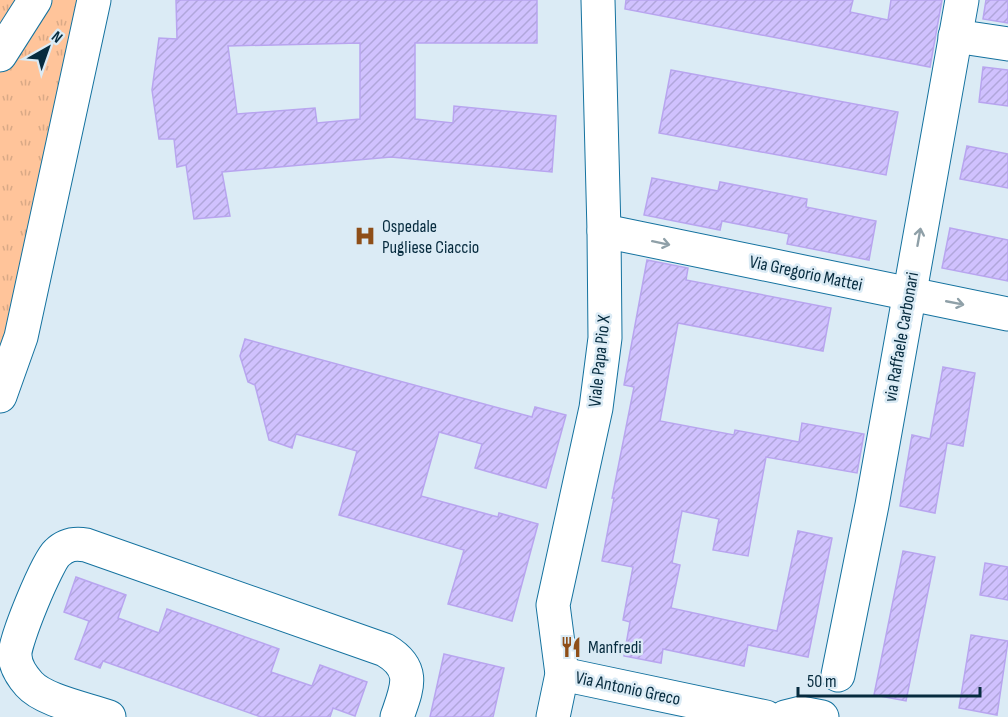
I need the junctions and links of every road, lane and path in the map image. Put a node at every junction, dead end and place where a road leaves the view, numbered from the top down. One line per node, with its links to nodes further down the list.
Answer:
1 (35, 0): 7 (street)
2 (94, 0): 11 (street)
3 (598, 0): 8 (street, Viale Papa Pio X)
4 (962, 0): 5 (street, via Raffaele Carbonari)
5 (956, 36): 6 (street); 9 (street, via Raffaele Carbonari, one-way to 5)
6 (1008, 44)
7 (0, 55)
8 (604, 231): 9 (street, Via Gregorio Mattei, one-way to 9); 12 (street, Viale Papa Pio X)
9 (909, 295): 10 (street, Via Gregorio Mattei, one-way to 10); 13 (street, via Raffaele Carbonari)
10 (1008, 314)
11 (0, 396)
12 (562, 674): 16 (street, Viale Papa Pio X); 17 (street, Via Antonio Greco)
13 (838, 675)
14 (109, 717): 15 (street)
15 (397, 717)
16 (553, 717)
17 (766, 717)
18 (784, 717): 19 (street)
19 (822, 717)

